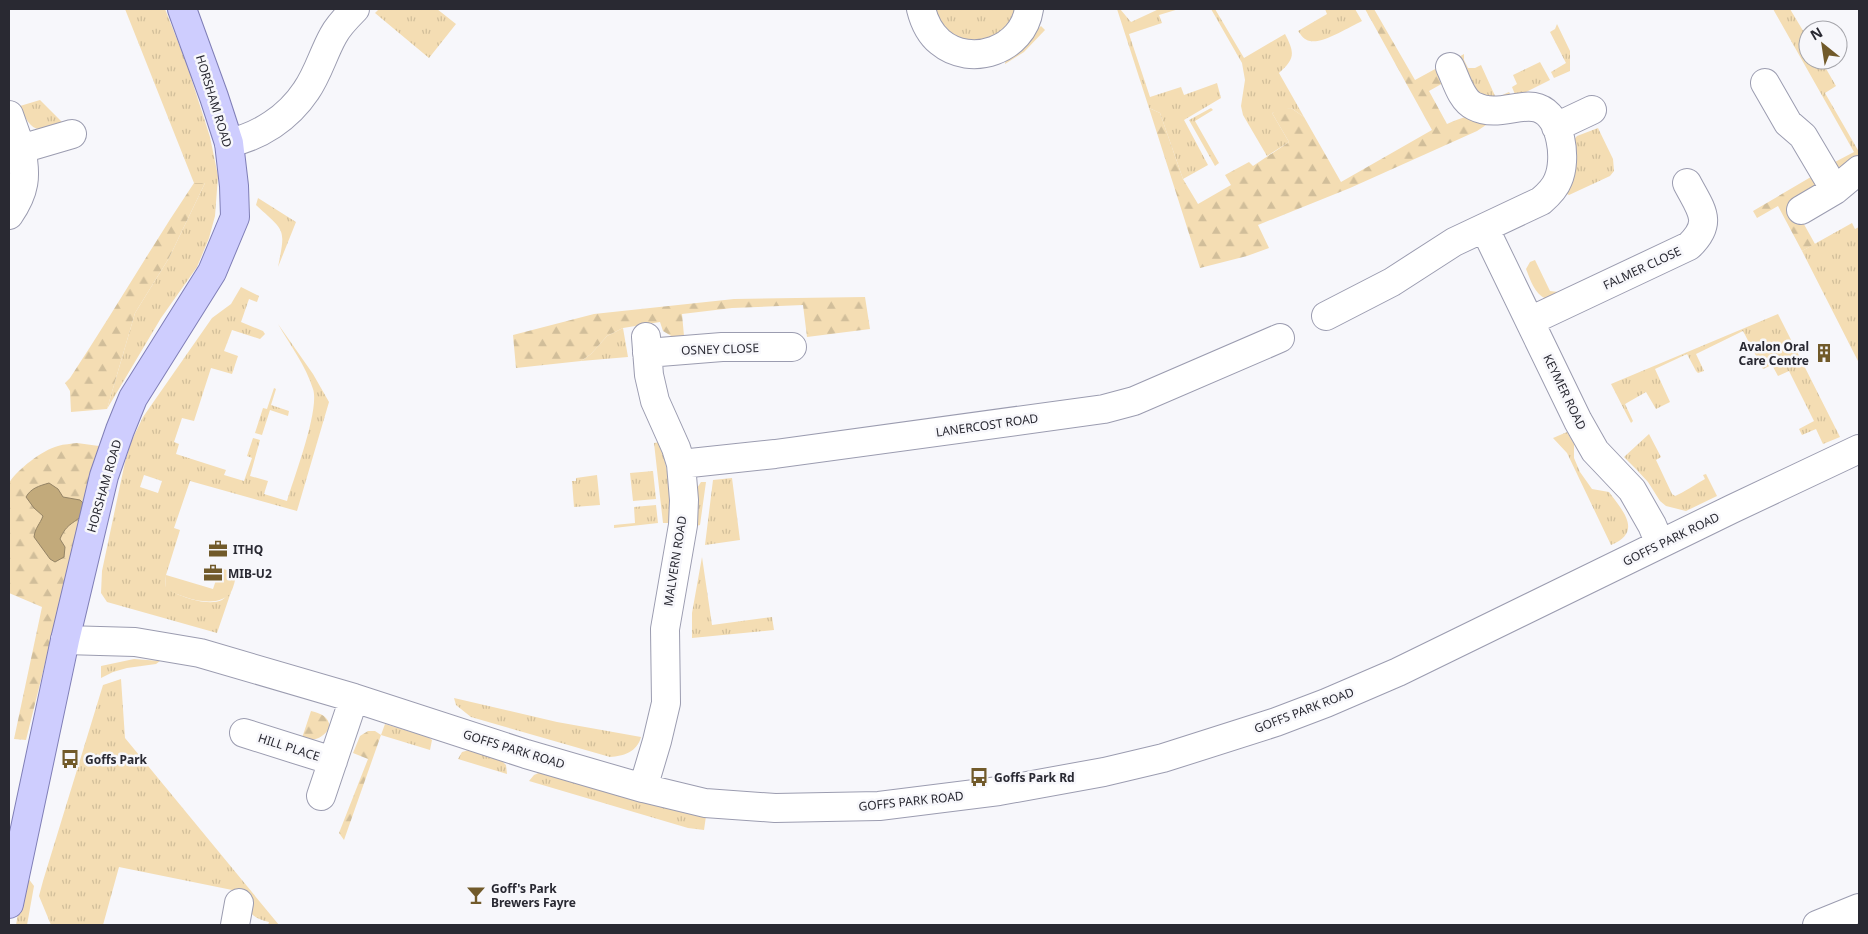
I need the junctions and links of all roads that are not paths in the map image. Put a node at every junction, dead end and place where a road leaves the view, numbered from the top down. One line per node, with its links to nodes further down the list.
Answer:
1 (182, 9): 11 (main road, HORSHAM ROAD)
2 (354, 9): 11 (street)
3 (921, 9): 4 (street)
4 (1029, 9)
5 (1450, 67): 9 (street)
6 (1765, 83): 15 (street)
7 (1592, 110): 9 (street)
8 (9, 115): 12 (street)
9 (1556, 127): 18 (street)
10 (72, 134): 12 (street)
11 (229, 143): 27 (main road, HORSHAM ROAD)
12 (21, 149): 17 (street)
13 (1859, 170): 15 (street)
14 (1687, 183): 20 (street, FALMER CLOSE)
15 (1835, 190): 16 (street)
16 (1801, 210)
17 (9, 215)
18 (1485, 229): 19 (street); 20 (street, KEYMER ROAD)
19 (1326, 316)
20 (1530, 321): 26 (street, KEYMER ROAD)
21 (1280, 338): 25 (street, LANERCOST ROAD)
22 (646, 345): 23 (street, OSNEY CLOSE); 25 (street, MALVERN ROAD)
23 (792, 347)
24 (1859, 449): 26 (street, GOFFS PARK ROAD)
25 (681, 464): 31 (street, MALVERN ROAD)
26 (1660, 544): 31 (street, GOFFS PARK ROAD)
27 (65, 640): 28 (street, GOFFS PARK ROAD); 33 (main road, HORSHAM ROAD)
28 (354, 698): 30 (street, HILL PLACE); 31 (street, GOFFS PARK ROAD)
29 (244, 733): 30 (street, HILL PLACE)
30 (333, 762): 32 (street, HILL PLACE)
31 (643, 788)
32 (321, 796)
33 (9, 904)
34 (1852, 915): 35 (street)
35 (1817, 925)

